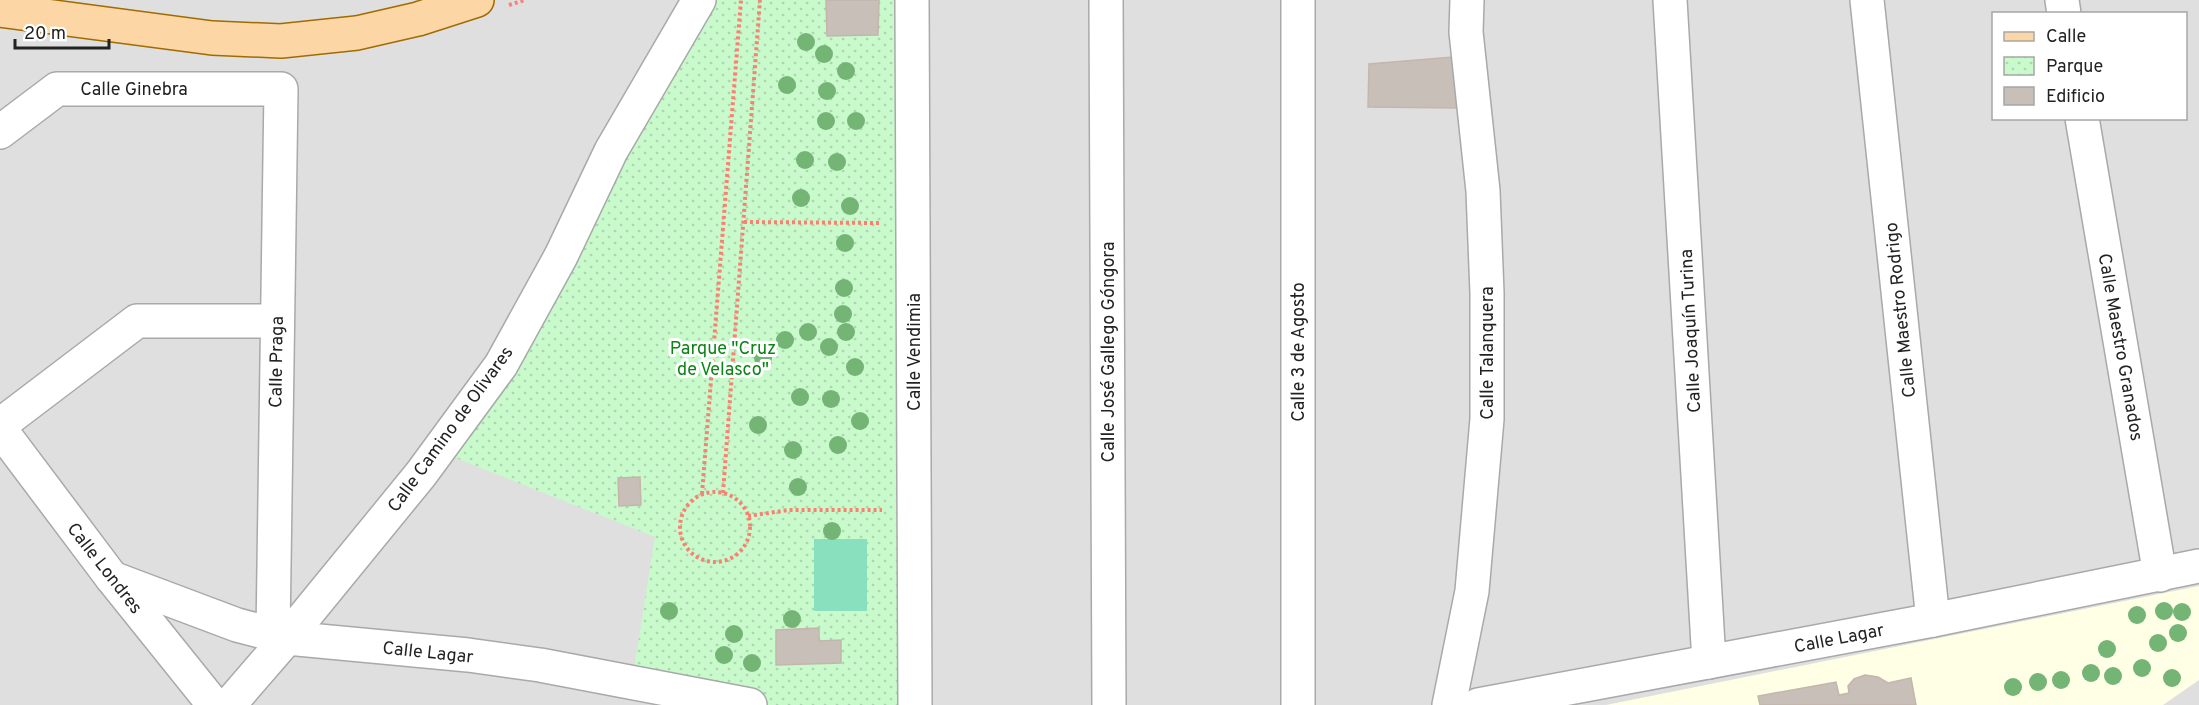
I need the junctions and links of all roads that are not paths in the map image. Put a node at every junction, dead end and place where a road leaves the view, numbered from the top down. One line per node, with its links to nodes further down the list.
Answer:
1 (477, 0): 9 (main road)
2 (699, 0): 19 (street, Calle Camino de Olivares)
3 (912, 0): 24 (street, Calle Vendimia)
4 (1106, 0): 25 (street, Calle José Gallego Góngora)
5 (1298, 0): 26 (street, Calle 3 de Agosto)
6 (1467, 0): 27 (street, Calle Talanquera)
7 (1670, 0): 20 (street, Calle Joaquín Turina)
8 (1866, 0): 18 (street, Calle Maestro Rodrigo)
9 (0, 10)
10 (281, 89): 12 (street, Calle Ginebra); 13 (street, Calle Praga)
11 (2082, 120): 16 (street, Calle Maestro Granados)
12 (0, 132)
13 (277, 321): 14 (street); 19 (street, Calle Praga)
14 (0, 427): 17 (street, Calle Londres)
15 (2199, 567): 16 (street, Calle Lagar)
16 (2160, 574): 18 (street, Calle Lagar)
17 (112, 579): 19 (street, Calle Lagar); 21 (street, Calle Londres)
18 (1933, 620): 20 (street, Calle Lagar)
19 (280, 636): 22 (street, Calle Camino de Olivares); 23 (street, Calle Lagar)
20 (1709, 662): 28 (street, Calle Lagar)
21 (214, 705)
22 (229, 705)
23 (750, 705)
24 (915, 705)
25 (1109, 705)
26 (1298, 705)
27 (1449, 705)
28 (1478, 705)

